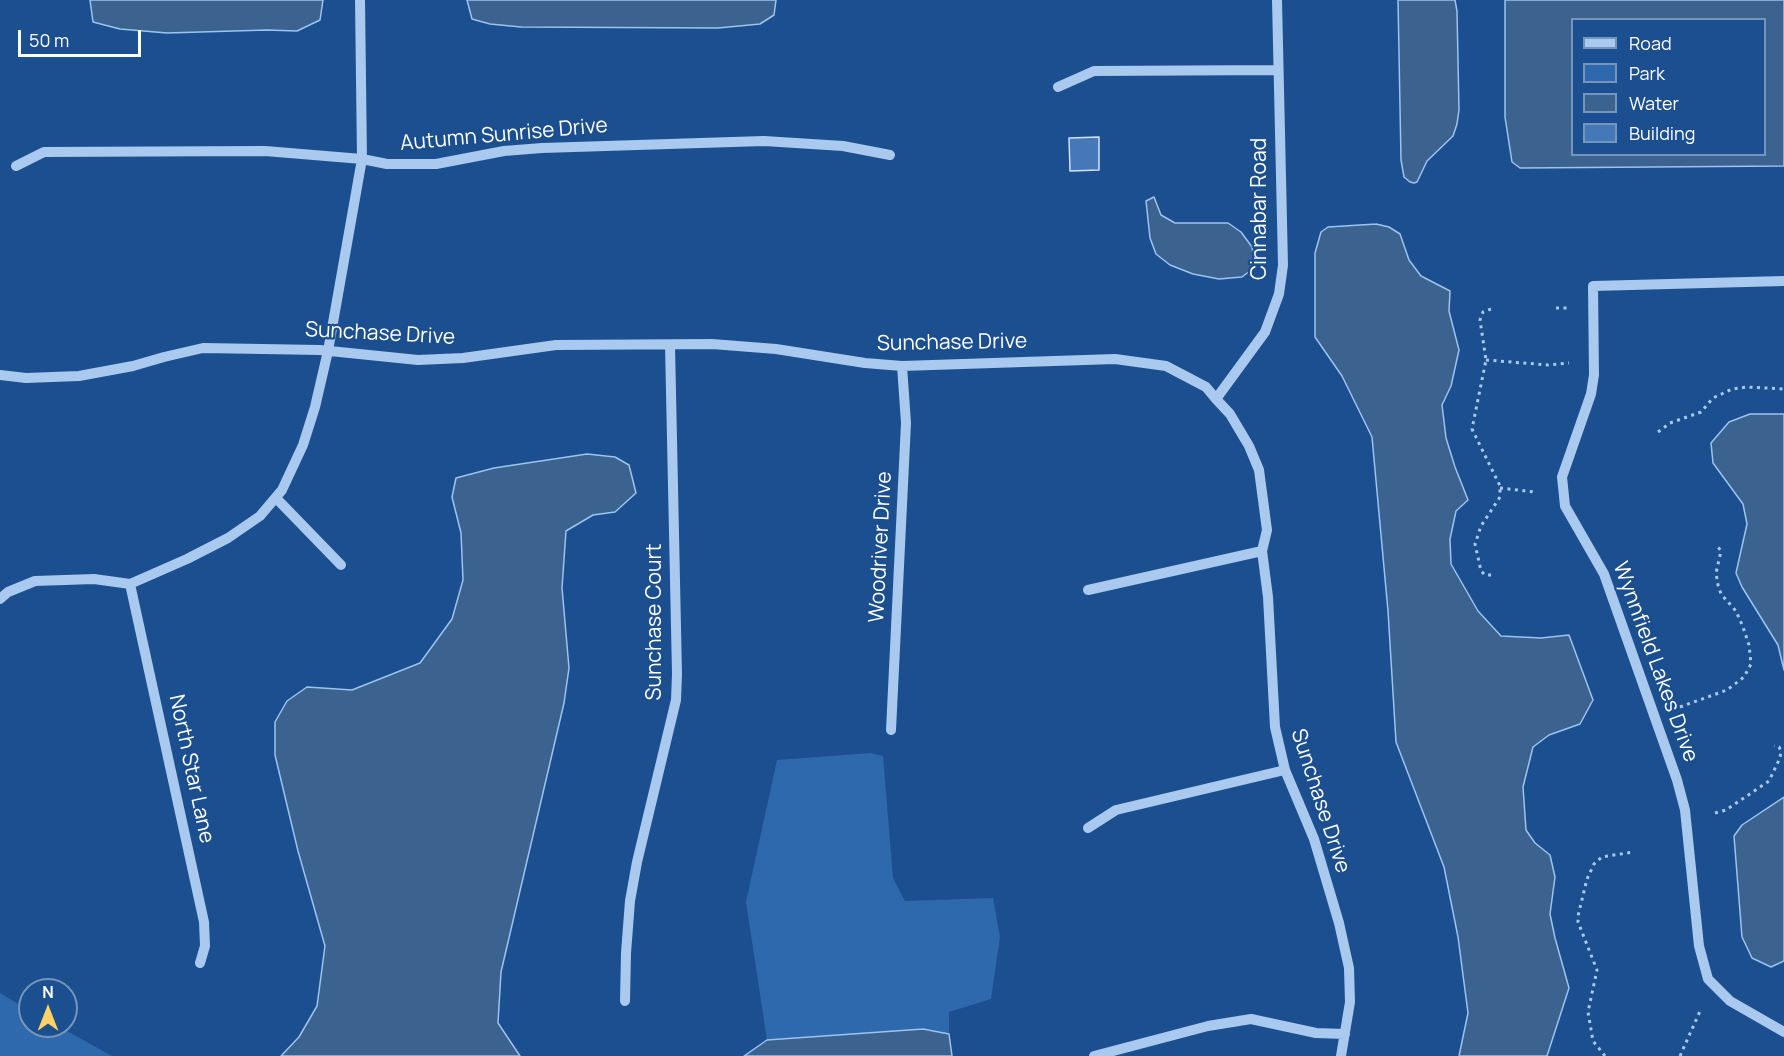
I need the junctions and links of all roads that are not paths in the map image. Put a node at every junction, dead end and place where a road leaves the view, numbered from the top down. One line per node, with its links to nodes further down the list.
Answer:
1 (360, 0): 6 (street)
2 (1277, 0): 3 (street, Cinnabar Road)
3 (1278, 70): 4 (street); 13 (street, Cinnabar Road)
4 (1058, 87)
5 (890, 155): 6 (street, Autumn Sunrise Drive)
6 (362, 159): 7 (street, Autumn Sunrise Drive); 10 (street)
7 (16, 165)
8 (1784, 281): 25 (street, Wynnfield Lakes Drive)
9 (670, 345): 10 (street, Sunchase Drive); 11 (street, Sunchase Drive); 24 (street, Sunchase Court)
10 (328, 351): 12 (street, Sunchase Drive); 14 (street)
11 (902, 366): 13 (street, Sunchase Drive); 20 (street, Woodriver Drive)
12 (0, 375)
13 (1216, 399): 15 (street, Sunchase Drive)
14 (276, 498): 16 (street); 17 (street)
15 (1262, 551): 18 (street); 21 (street, Sunchase Drive)
16 (341, 565)
17 (130, 584): 19 (street); 23 (street, North Star Lane)
18 (1088, 590)
19 (0, 599)
20 (891, 730)
21 (1285, 770): 22 (street); 26 (street, Sunchase Drive)
22 (1088, 828)
23 (200, 963)
24 (625, 1001)
25 (1784, 1032)
26 (1345, 1034): 27 (street); 28 (street, Sunchase Drive)
27 (1094, 1056)
28 (1341, 1056)

